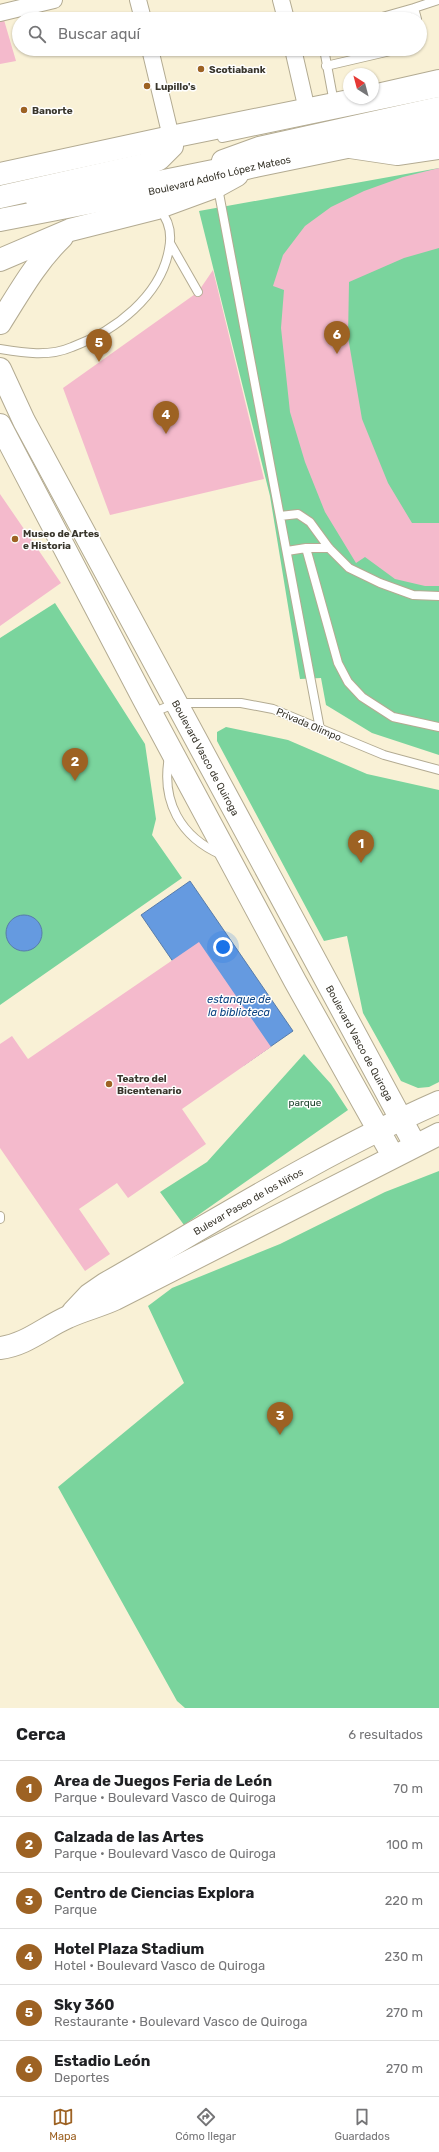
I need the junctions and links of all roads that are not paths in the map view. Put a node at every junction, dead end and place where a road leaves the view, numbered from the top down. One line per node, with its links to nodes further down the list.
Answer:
1 (138, 0): 6 (street)
2 (281, 0): 7 (street)
3 (438, 0): 5 (lane)
4 (47, 1): 10 (street)
5 (414, 8): 8 (lane); 9 (lane)
6 (141, 12)
7 (284, 12)
8 (399, 12)
9 (415, 12)
10 (0, 13)
11 (151, 56): 26 (street)
12 (294, 56): 22 (street)
13 (325, 56): 15 (lane)
14 (369, 56): 15 (lane)
15 (326, 66): 20 (lane)
16 (439, 81): 18 (street)
17 (439, 94): 25 (lane)
18 (379, 95)
19 (343, 103): 20 (street)
20 (335, 105): 22 (street)
21 (439, 108): 29 (street)
22 (306, 110): 26 (street)
23 (439, 116): 29 (lane)
24 (439, 128): 27 (street, Boulevard Adolfo López Mateos)
25 (210, 140)
26 (170, 144): 31 (street); 34 (street)
27 (347, 147): 28 (street); 30 (street, Boulevard Adolfo López Mateos)
28 (439, 148)
29 (213, 164): 33 (street); 35 (lane)
30 (255, 166): 32 (street); 33 (street, Boulevard Adolfo López Mateos)
31 (0, 174)
32 (218, 186): 36 (street); 46 (lane)
33 (170, 187): 37 (street, Boulevard Adolfo López Mateos)
34 (0, 197)
35 (23, 203)
36 (157, 208): 38 (street); 39 (lane)
37 (0, 220)
38 (70, 230): 40 (street); 42 (street)
39 (170, 243): 41 (lane); 43 (lane)
40 (0, 260)
41 (198, 292)
42 (0, 323)
43 (0, 349)
44 (0, 369): 51 (street, Boulevard Vasco de Quiroga)
45 (0, 425): 52 (street)
46 (280, 516): 48 (lane); 49 (lane)
47 (306, 548): 48 (lane); 49 (lane); 53 (lane)
48 (329, 548): 50 (lane)
49 (287, 551): 54 (lane)
50 (439, 596)
51 (176, 704): 52 (lane, Privada Olimpo); 54 (lane, Privada Olimpo); 57 (street, Boulevard Vasco de Quiroga)
52 (152, 714): 58 (street)
53 (439, 727)
54 (320, 729): 55 (lane, Privada Olimpo)
55 (439, 770)
56 (439, 1102): 57 (street, Bulevar Paseo de los Niños)
57 (400, 1119): 58 (street, Bulevar Paseo de los Niños); 60 (street, Boulevard Vasco de Quiroga)
58 (378, 1131): 61 (street); 64 (street, Bulevar Paseo de los Niños)
59 (439, 1134): 60 (street, Bulevar Paseo de los Niños)
60 (415, 1145): 61 (street, Bulevar Paseo de los Niños)
61 (393, 1156): 64 (street, Bulevar Paseo de los Niños)
62 (0, 1216): 63 (lane)
63 (0, 1219)
64 (68, 1317): 65 (street, Bulevar Paseo de los Niños)
65 (0, 1348)

